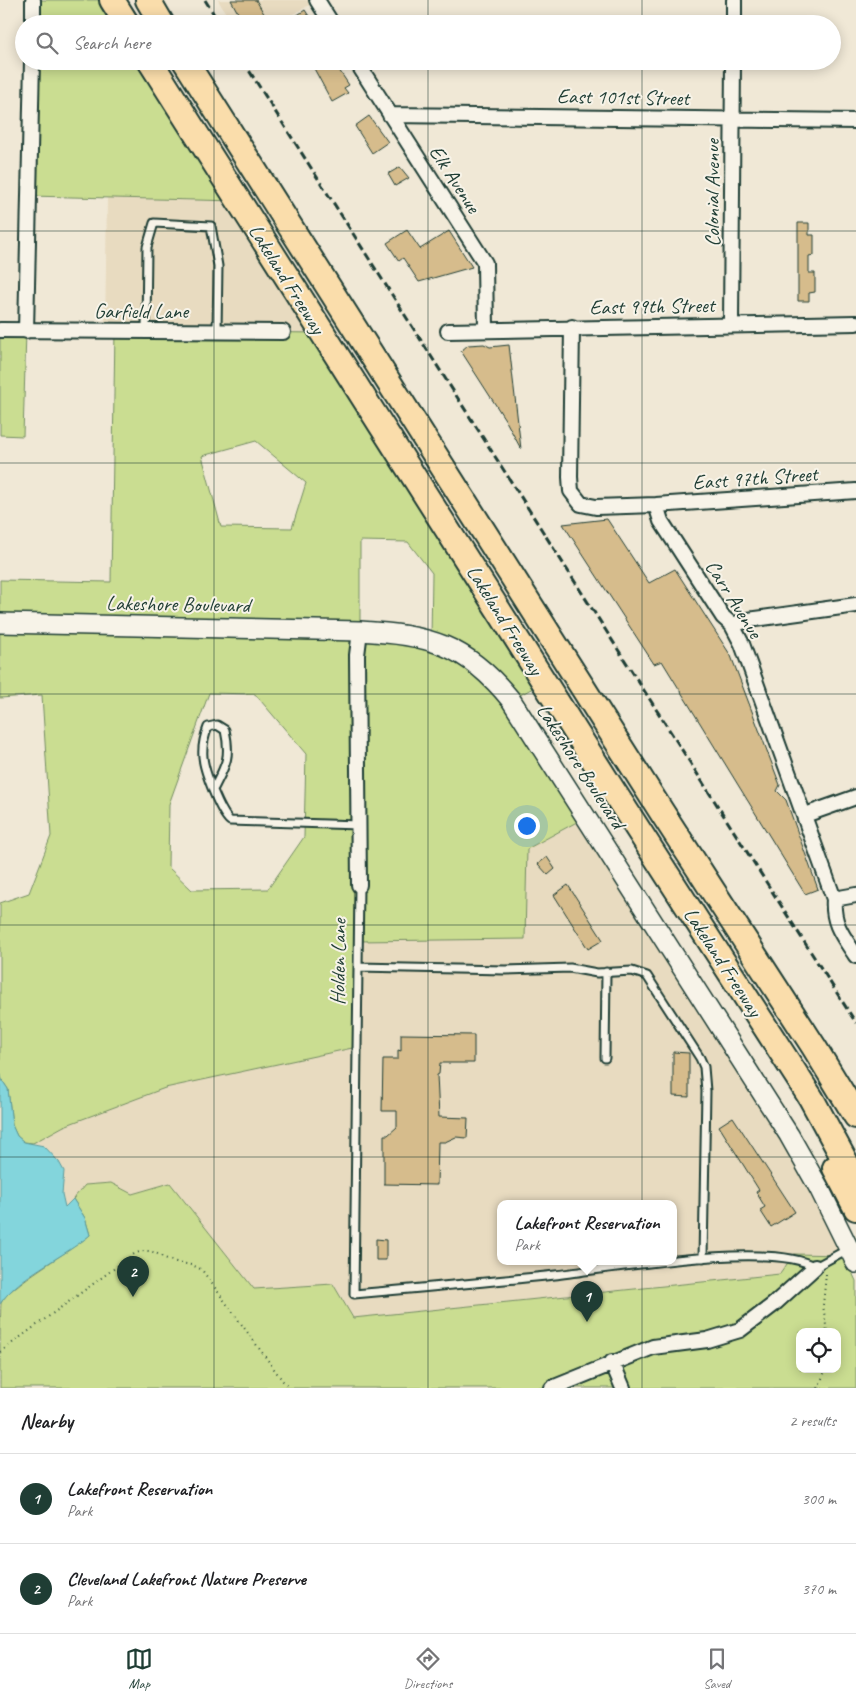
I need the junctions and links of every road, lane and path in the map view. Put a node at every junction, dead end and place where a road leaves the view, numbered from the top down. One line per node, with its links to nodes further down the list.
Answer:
1 (34, 0): 6 (street)
2 (112, 0): 7 (highway)
3 (148, 0): 8 (highway)
4 (317, 0): 9 (street)
5 (734, 0): 10 (street)
6 (33, 15)
7 (121, 15)
8 (157, 15)
9 (326, 15)
10 (734, 15)
11 (32, 70): 25 (street)
12 (156, 70): 45 (highway, Lakeland Freeway)
13 (191, 70): 46 (highway, Lakeland Freeway)
14 (362, 70): 16 (street, Elk Avenue)
15 (733, 70): 17 (street, Colonial Avenue)
16 (390, 114): 17 (street, East 101st Street); 22 (street, Elk Avenue)
17 (732, 118): 18 (street, East 101st Street); 20 (street, Colonial Avenue)
18 (856, 121)
19 (856, 323): 20 (street, East 99th Street)
20 (732, 324): 21 (street, East 99th Street)
21 (572, 327): 22 (street, East 99th Street); 30 (street)
22 (486, 329): 24 (street, East 99th Street)
23 (0, 330): 25 (street, Garfield Lane)
24 (448, 330)
25 (26, 331): 26 (street, Garfield Lane)
26 (146, 331): 27 (street, Garfield Lane); 27 (lane)
27 (217, 331): 28 (street, Garfield Lane)
28 (283, 332)
29 (856, 491): 30 (street, East 97th Street)
30 (656, 505): 33 (street, Carr Avenue)
31 (856, 605): 33 (street)
32 (0, 623): 34 (street, Lakeshore Boulevard)
33 (732, 625): 37 (street, Carr Avenue)
34 (360, 631): 38 (street, Holden Lane); 52 (street, Lakeshore Boulevard)
35 (214, 788): 35 (lane); 38 (lane)
36 (856, 797): 37 (street)
37 (805, 815): 41 (street, Carr Avenue)
38 (359, 825): 39 (street, Holden Lane)
39 (358, 886): 43 (lane, Holden Lane)
40 (856, 895): 41 (street)
41 (834, 899): 42 (street, Carr Avenue)
42 (856, 956)
43 (358, 967): 44 (lane); 55 (lane, Holden Lane)
44 (606, 972): 47 (lane); 53 (lane)
45 (744, 994): 50 (highway, Lakeland Freeway); 51 (highway)
46 (814, 1047): 48 (highway); 49 (highway, Lakeland Freeway)
47 (605, 1058)
48 (856, 1097)
49 (856, 1116)
50 (856, 1182)
51 (856, 1208)
52 (853, 1256): 56 (lane)
53 (703, 1258): 54 (lane, Holden Lane); 56 (lane)
54 (677, 1261)
55 (635, 1265)
56 (819, 1265): 57 (path); 59 (street)
57 (826, 1328)
58 (0, 1352): 61 (path)
59 (612, 1362): 62 (street); 63 (street)
60 (824, 1373): 64 (path)
61 (288, 1388)
62 (552, 1388)
63 (623, 1388)
64 (818, 1388)

